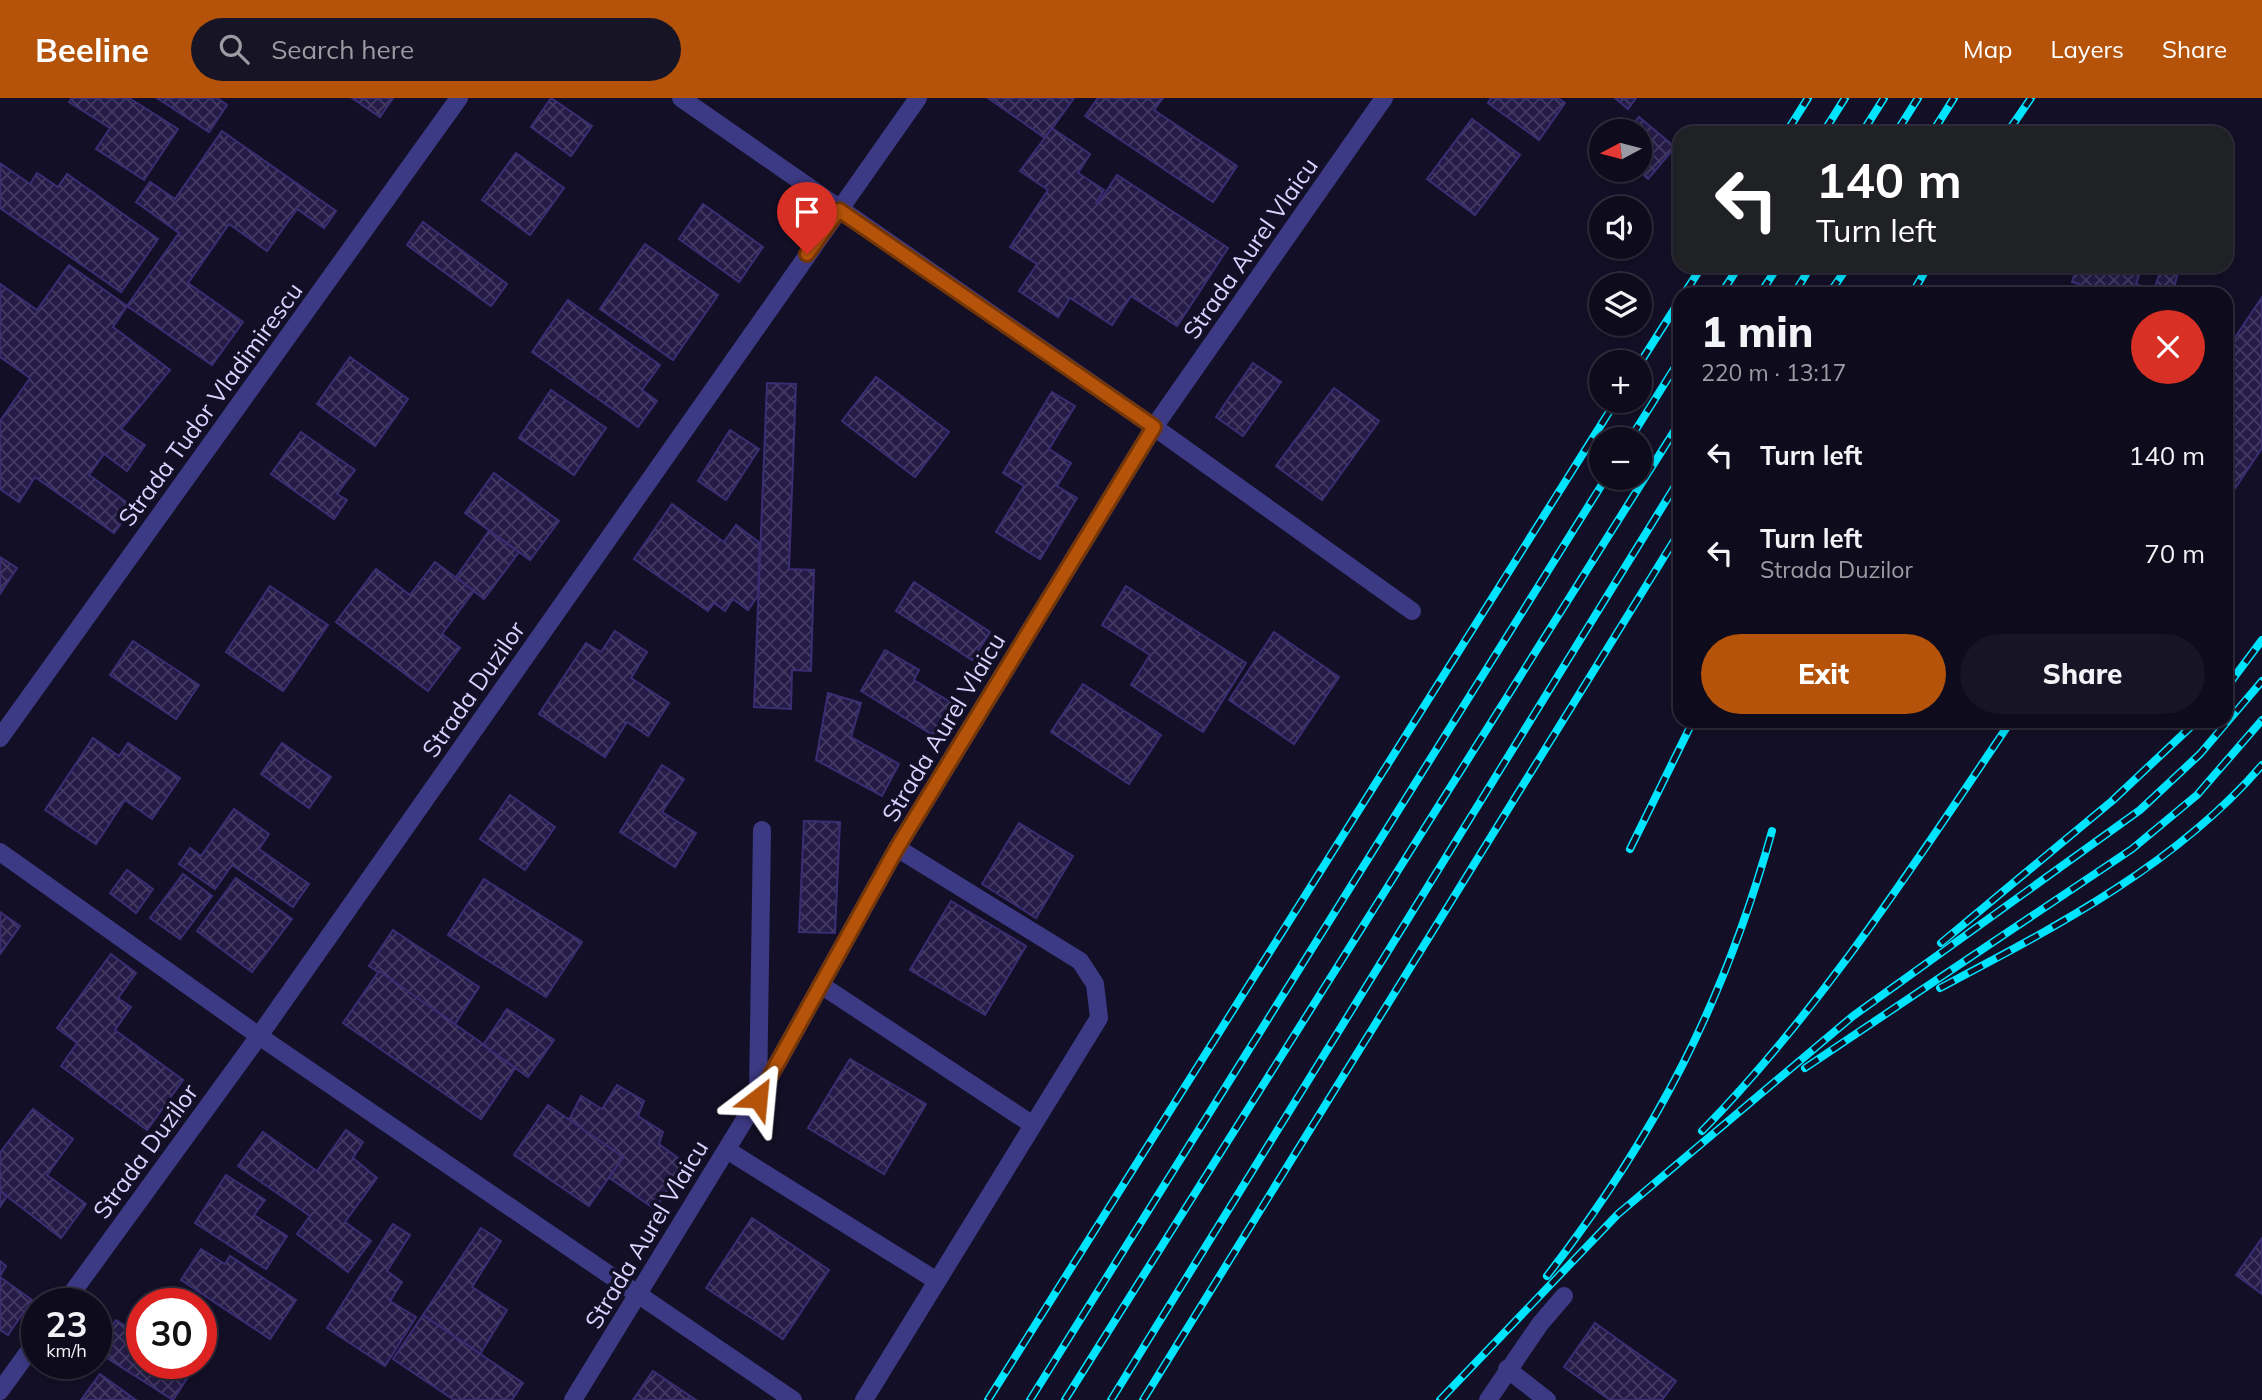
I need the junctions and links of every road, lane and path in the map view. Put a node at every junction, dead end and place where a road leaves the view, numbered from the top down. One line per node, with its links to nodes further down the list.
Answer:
1 (459, 98): 8 (street, Strada Tudor Vladimirescu)
2 (681, 98): 5 (street)
3 (918, 98): 5 (street, Strada Duzilor)
4 (1384, 98): 6 (street, Strada Aurel Vlaicu)
5 (839, 210): 6 (street); 13 (street, Strada Duzilor)
6 (1154, 427): 7 (street); 10 (street, Strada Aurel Vlaicu)
7 (1412, 611)
8 (0, 738)
9 (762, 830): 14 (street)
10 (897, 848): 12 (street, Strada Aurel Vlaicu); 15 (street)
11 (0, 852): 13 (street)
12 (821, 985): 14 (street, Strada Aurel Vlaicu); 15 (street)
13 (259, 1036): 18 (street, Strada Duzilor); 19 (street)
14 (758, 1098): 16 (street, Strada Aurel Vlaicu)
15 (1033, 1125): 17 (street)
16 (727, 1150): 17 (street); 19 (street, Strada Aurel Vlaicu)
17 (937, 1281): 26 (street)
18 (76, 1288)
19 (639, 1296): 24 (street, Strada Aurel Vlaicu); 25 (street)
20 (1564, 1296): 22 (street)
21 (21, 1362): 23 (street)
22 (1507, 1369): 27 (street); 28 (street)
23 (0, 1391)
24 (573, 1400)
25 (793, 1400)
26 (864, 1400)
27 (1488, 1400)
28 (1547, 1400)

